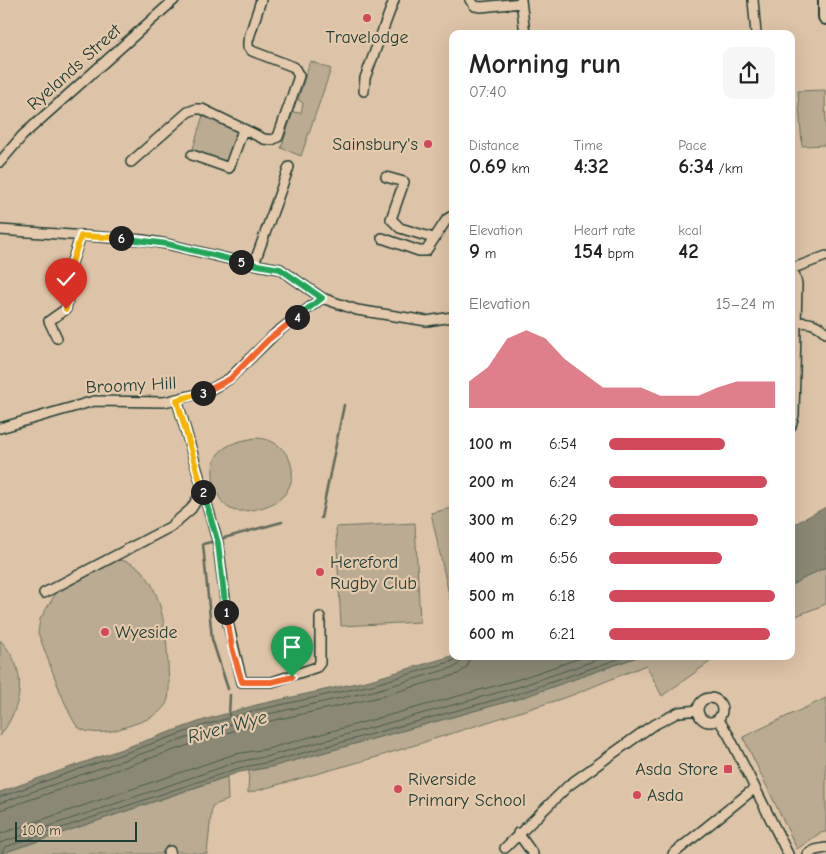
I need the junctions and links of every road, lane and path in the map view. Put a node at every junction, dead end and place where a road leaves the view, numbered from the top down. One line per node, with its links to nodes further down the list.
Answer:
1 (174, 0): 15 (street, Ryelands Street)
2 (261, 0): 13 (street)
3 (394, 0): 12 (street)
4 (470, 0): 8 (street)
5 (753, 0): 11 (street)
6 (826, 0): 9 (highway)
7 (521, 1): 8 (street); 10 (street)
8 (492, 3)
9 (826, 17)
10 (525, 30)
11 (756, 30)
12 (364, 91)
13 (243, 130): 14 (street); 16 (street)
14 (192, 155)
15 (0, 162)
16 (131, 162)
17 (289, 168): 25 (street)
18 (386, 177): 23 (street)
19 (449, 218): 23 (street)
20 (0, 230): 21 (street)
21 (81, 236): 25 (street); 32 (street)
22 (382, 238): 23 (street)
23 (433, 238)
24 (826, 256): 26 (street)
25 (254, 264): 28 (street)
26 (795, 268)
27 (795, 280): 30 (street)
28 (322, 298): 29 (street); 33 (street, Broomy Hill)
29 (449, 318)
30 (795, 322): 31 (street)
31 (826, 332)
32 (57, 338)
33 (177, 400): 34 (street, Broomy Hill); 35 (street)
34 (0, 428)
35 (203, 490): 36 (street); 37 (street)
36 (44, 593)
37 (320, 617)
38 (698, 710): 39 (street); 39 (street); 41 (street)
39 (718, 719): 40 (street)
40 (755, 788): 45 (street); 46 (street)
41 (518, 833): 42 (street); 44 (street)
42 (505, 848)
43 (826, 848): 47 (street)
44 (533, 854)
45 (673, 854)
46 (788, 854)
47 (808, 854)

